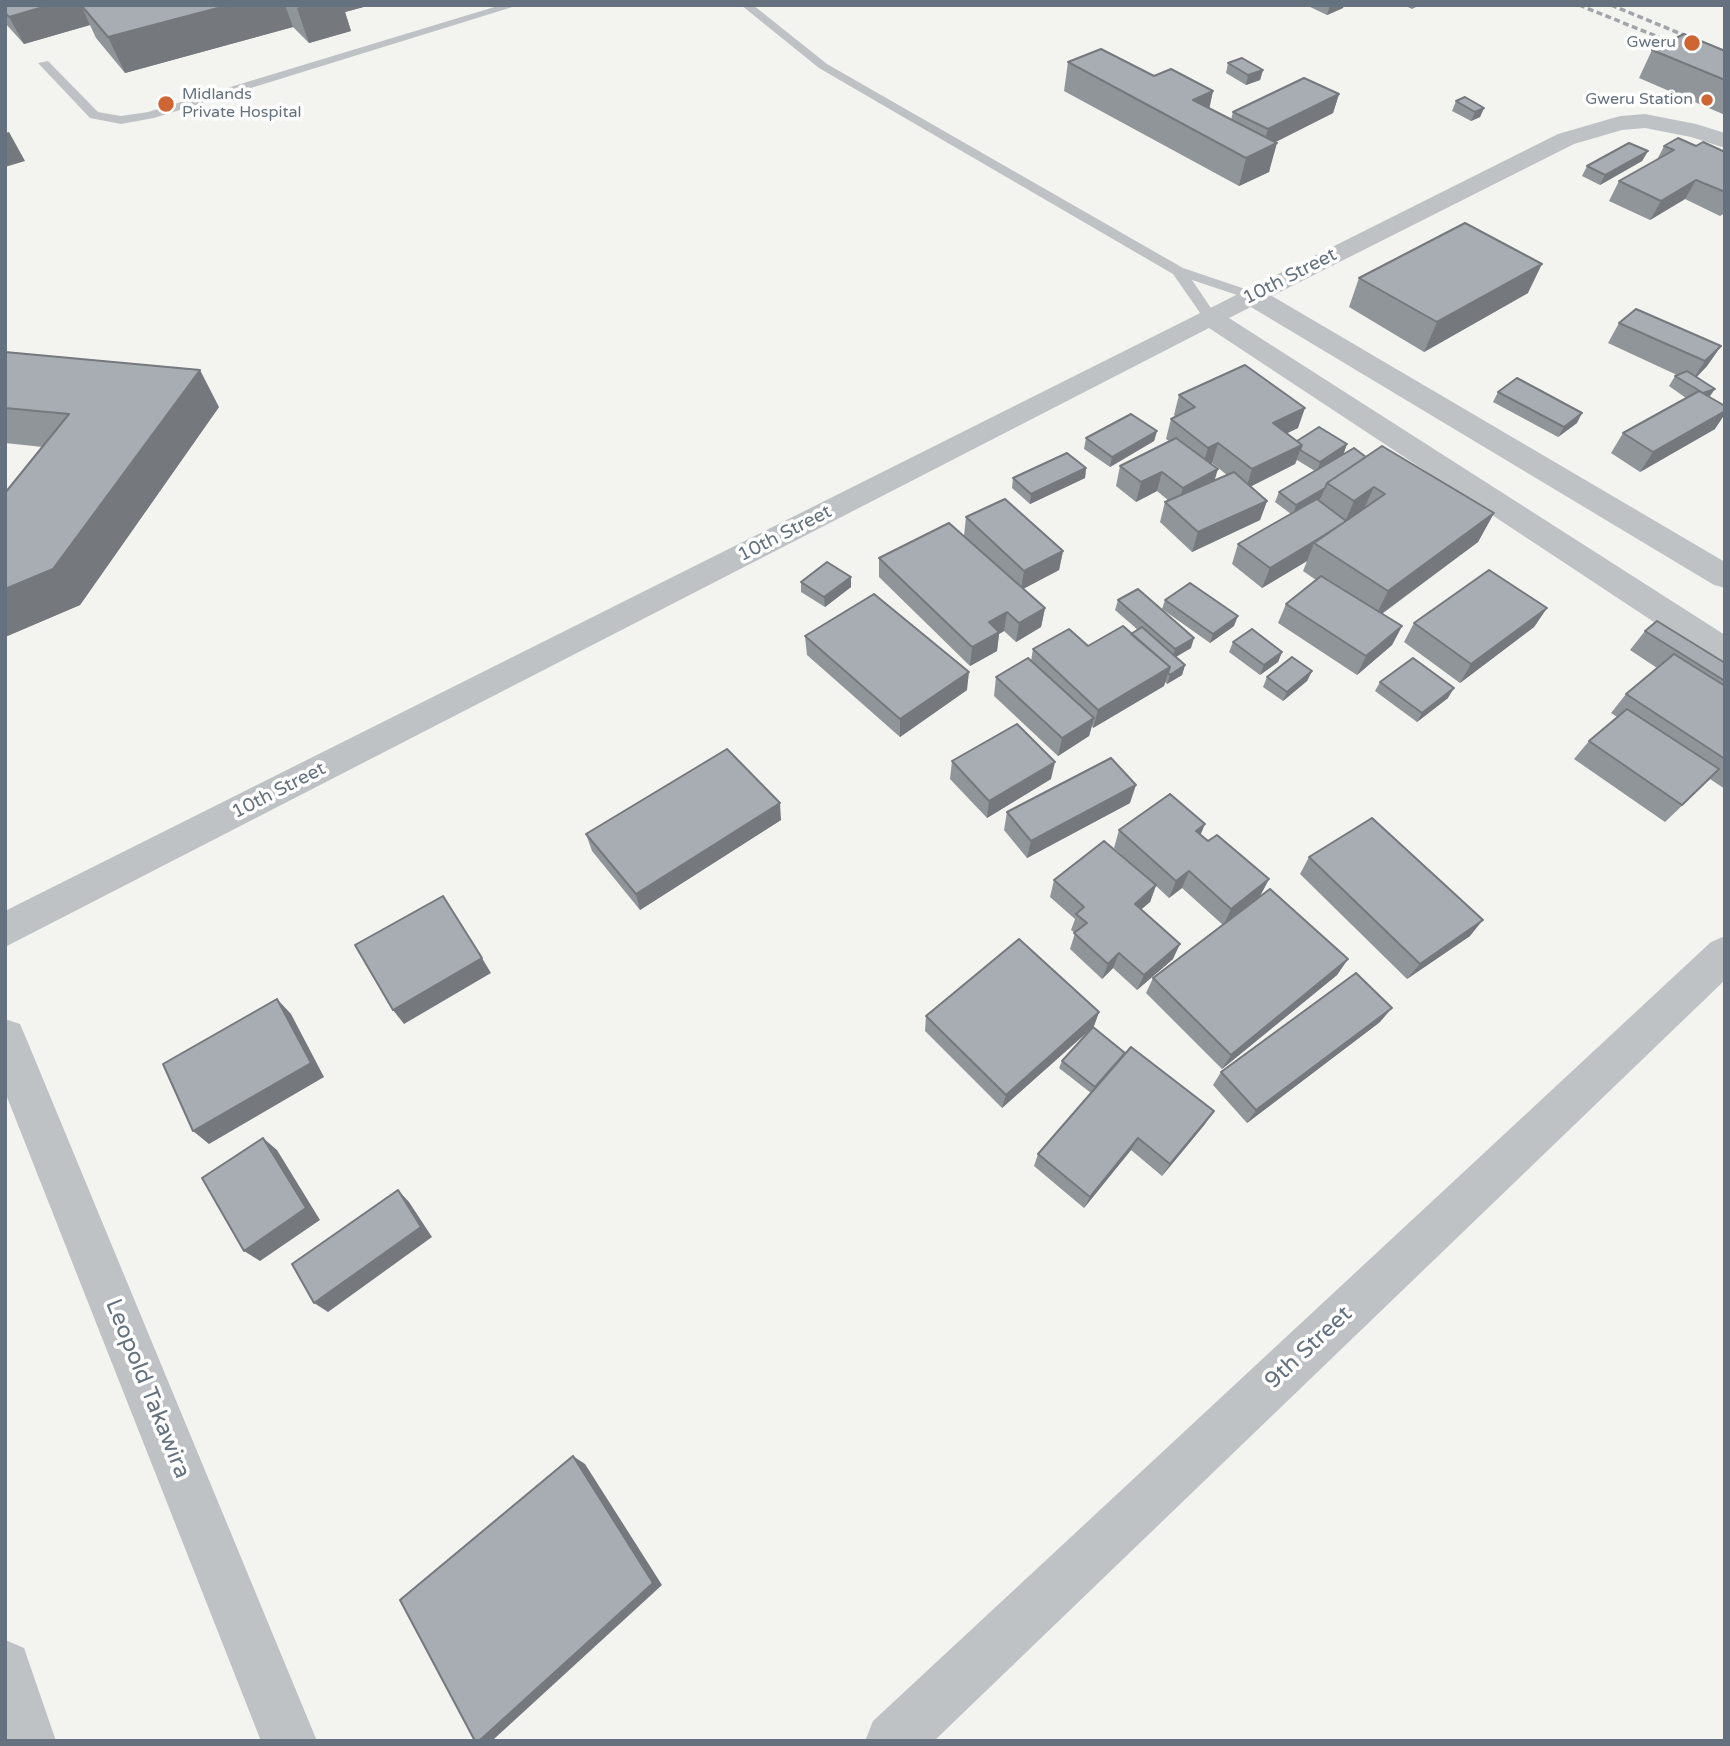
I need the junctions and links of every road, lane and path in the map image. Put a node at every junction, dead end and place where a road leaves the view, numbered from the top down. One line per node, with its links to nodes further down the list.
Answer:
1 (514, 5): 3 (lane)
2 (746, 5): 5 (lane)
3 (44, 63)
4 (1725, 141): 6 (street, 10th Street)
5 (1178, 271): 6 (lane); 7 (lane)
6 (1252, 296): 7 (street, 10th Street); 8 (street)
7 (1210, 317): 9 (street); 10 (street, 10th Street)
8 (1725, 577)
9 (1725, 652)
10 (5, 930)
11 (1725, 954): 16 (street, 9th Street)
12 (5, 1038): 15 (street, Leopold Takawira)
13 (5, 1667): 14 (street)
14 (28, 1741)
15 (289, 1741)
16 (893, 1741)

